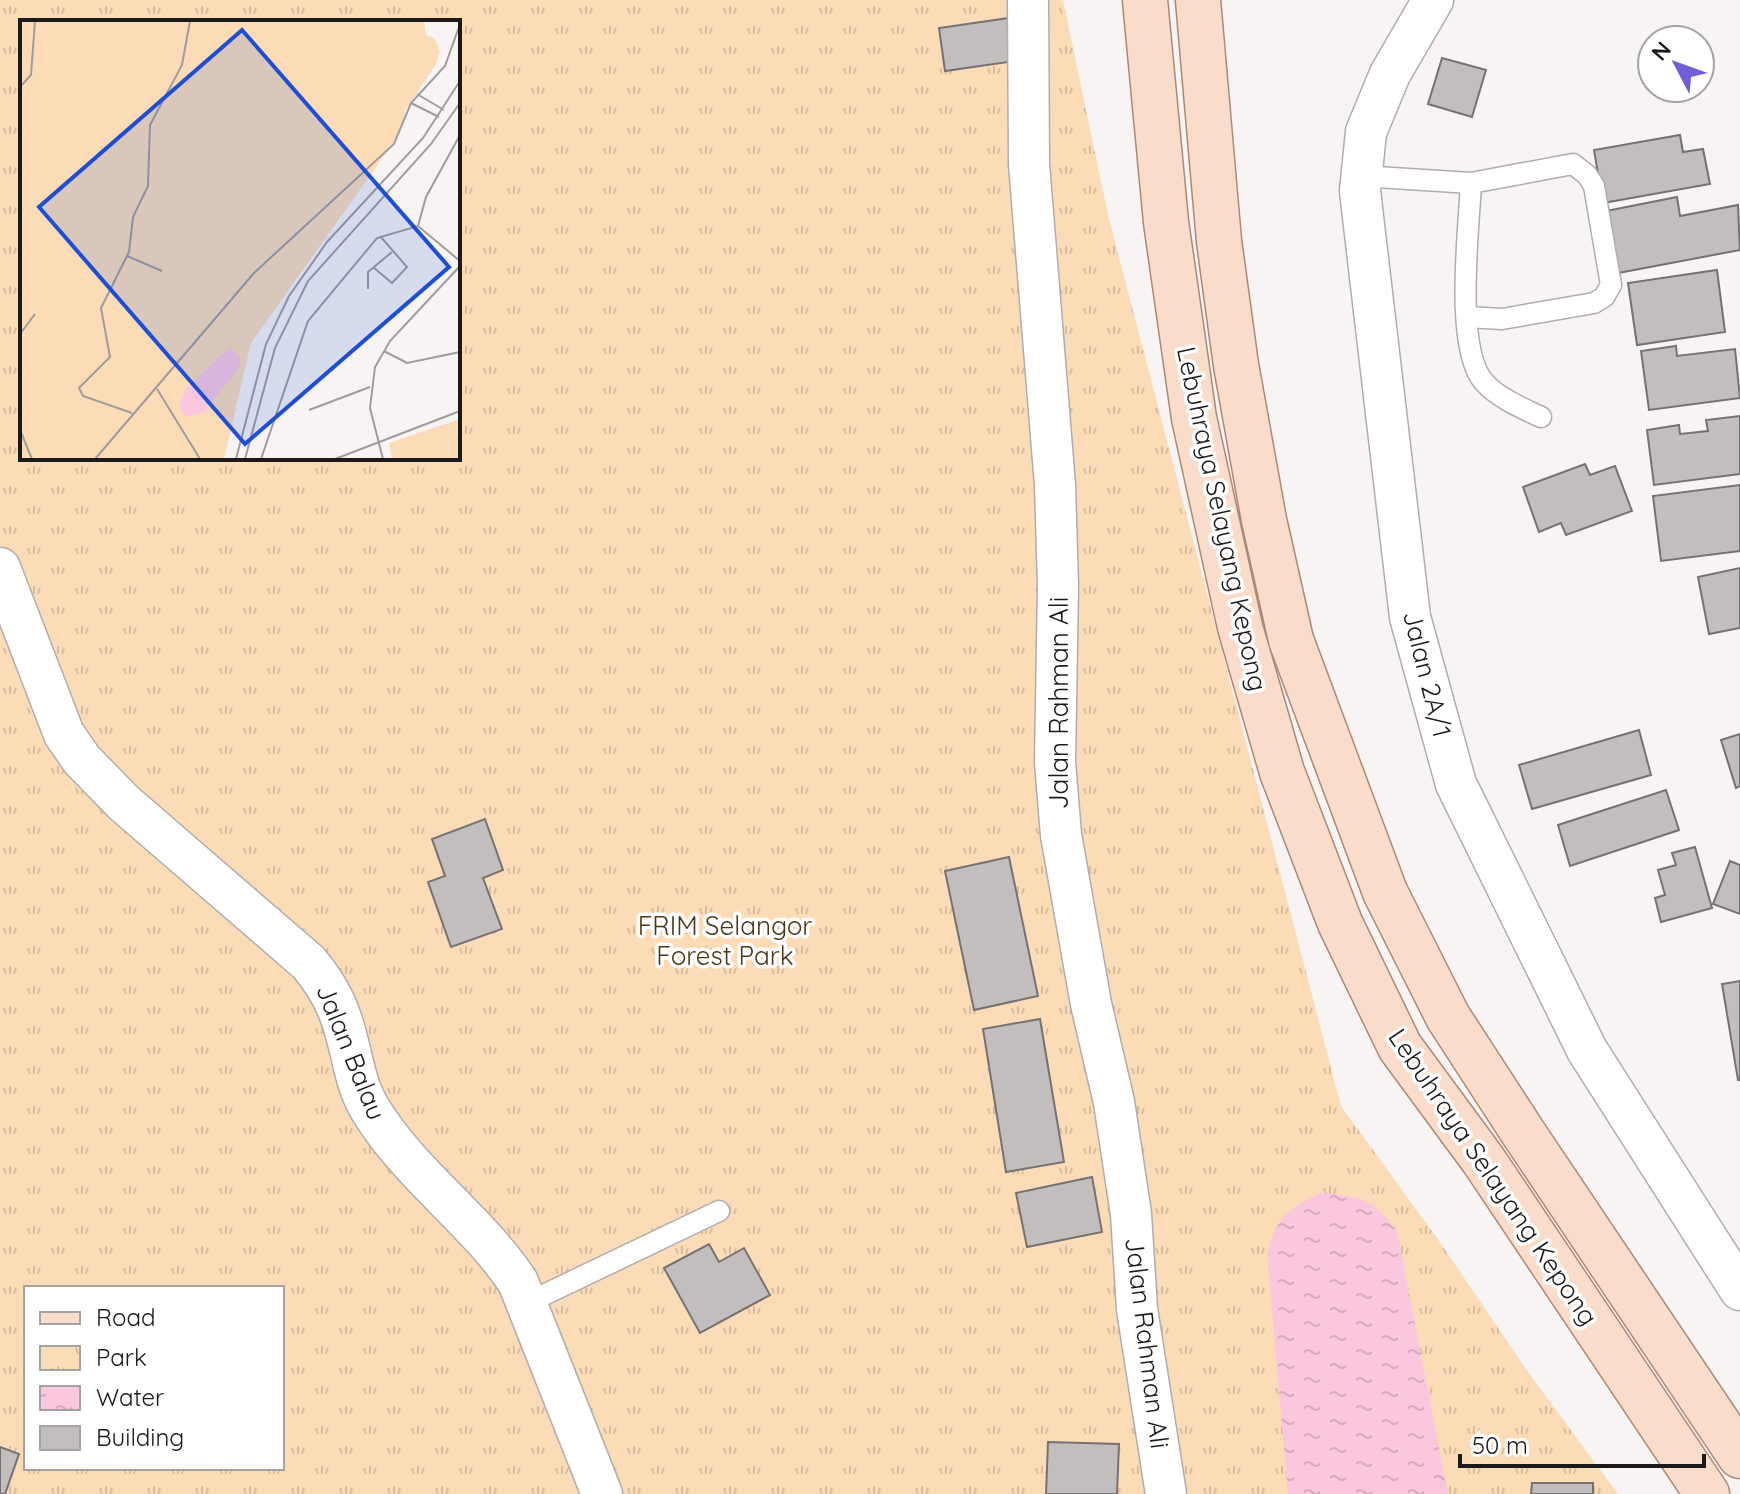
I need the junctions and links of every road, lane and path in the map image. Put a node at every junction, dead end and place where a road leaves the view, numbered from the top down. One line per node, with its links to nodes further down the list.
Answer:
1 (1028, 0): 15 (street, Jalan Rahman Ali)
2 (1145, 0): 16 (main road, Lebuhraya Selayang Kepong)
3 (1198, 0): 13 (main road, Lebuhraya Selayang Kepong)
4 (1433, 0): 5 (street, Jalan 2A/1)
5 (1361, 176): 6 (lane); 11 (street, Jalan 2A/1)
6 (1471, 183): 7 (lane); 7 (lane)
7 (1467, 317): 8 (lane)
8 (1541, 417)
9 (0, 568): 12 (street, Jalan Balau)
10 (719, 1211): 12 (lane)
11 (1740, 1290)
12 (527, 1303): 14 (street, Jalan Balau)
13 (1740, 1456)
14 (602, 1494)
15 (1166, 1494)
16 (1707, 1494)

